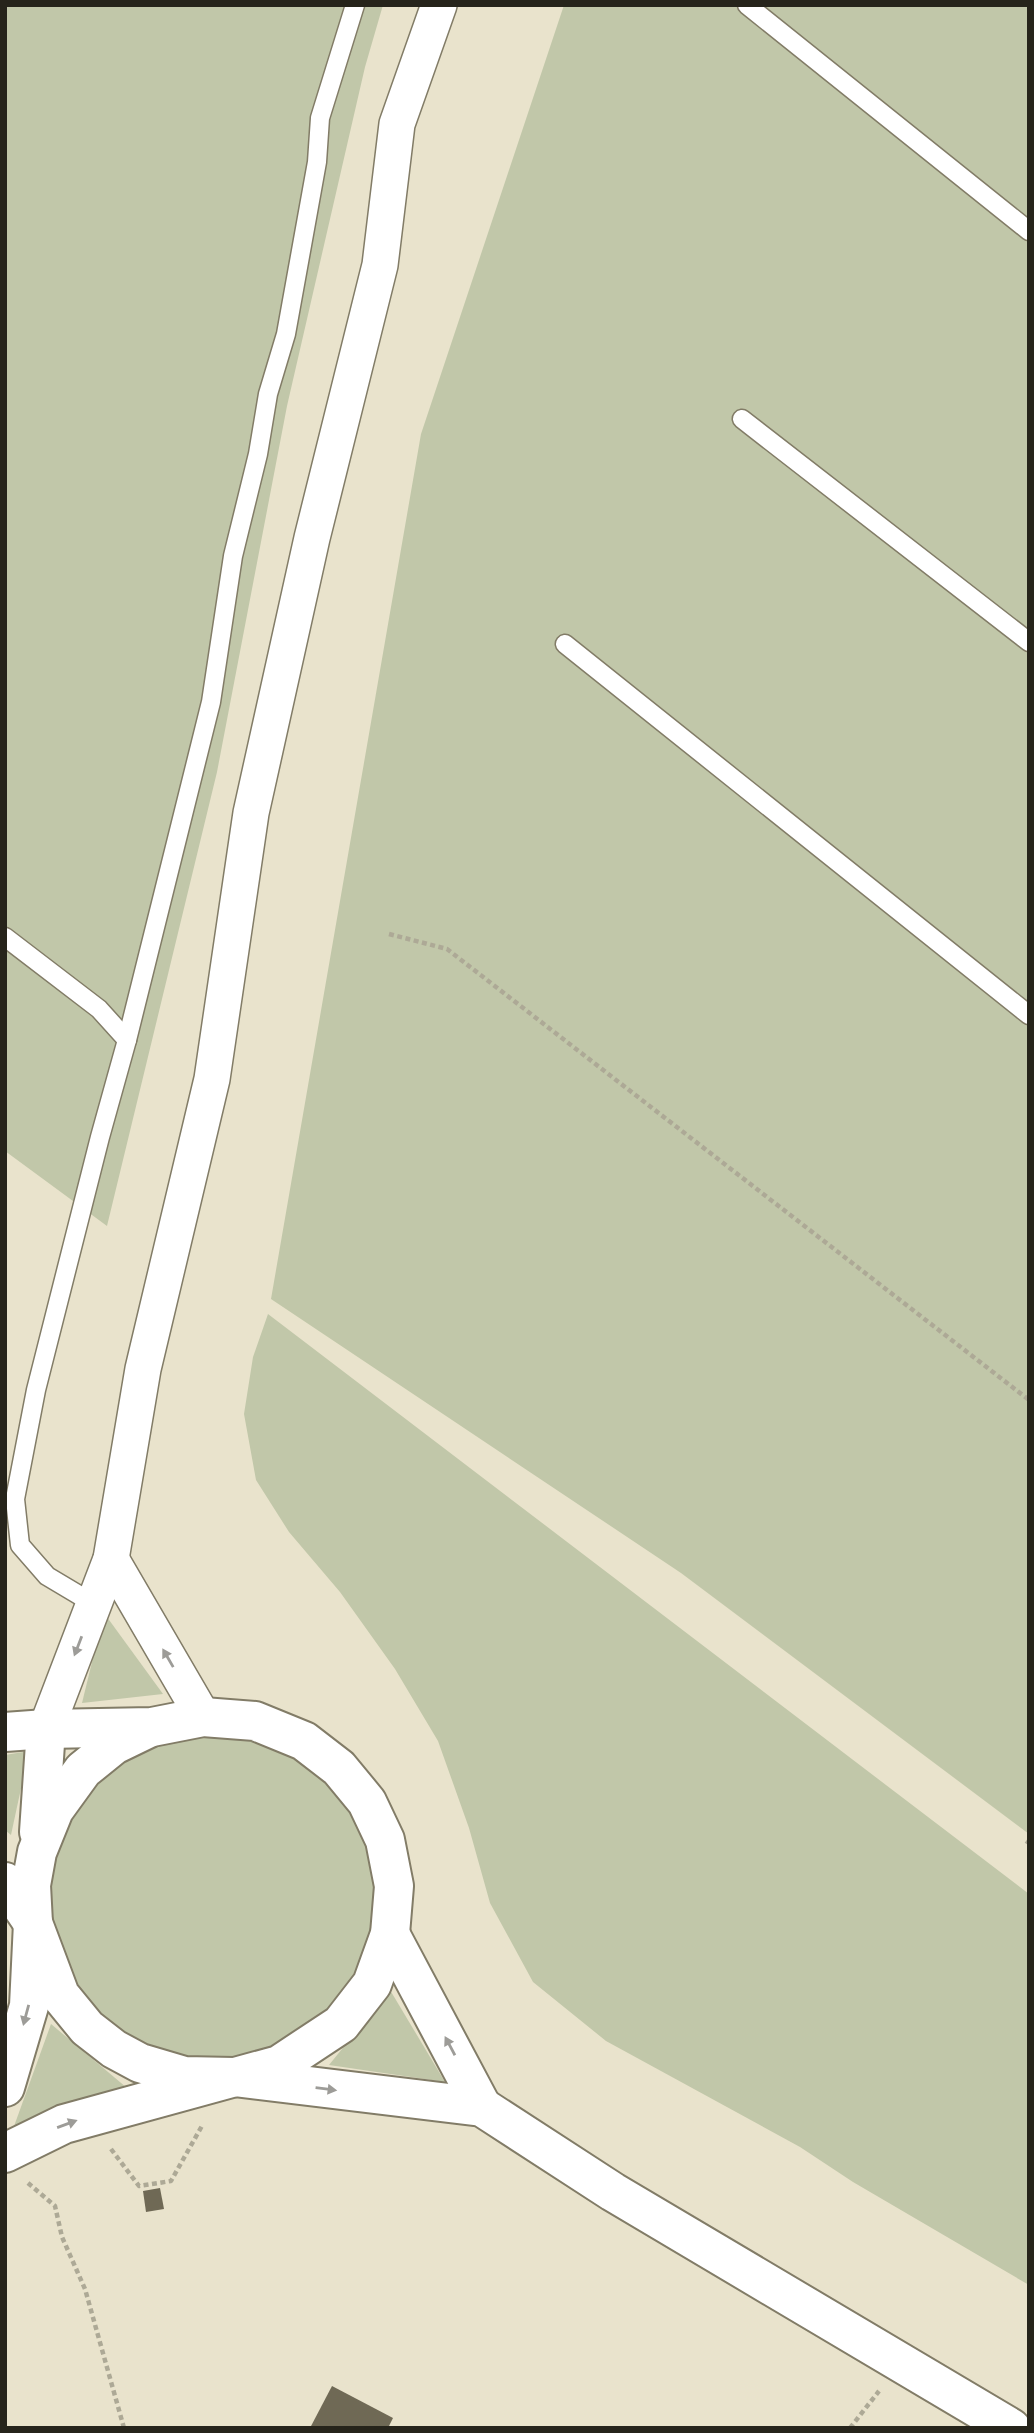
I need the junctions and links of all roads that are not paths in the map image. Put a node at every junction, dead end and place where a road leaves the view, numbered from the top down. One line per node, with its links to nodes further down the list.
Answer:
1 (355, 5): 10 (lane)
2 (439, 5): 11 (street)
3 (747, 5): 4 (lane)
4 (1029, 232)
5 (742, 419): 6 (lane)
6 (1029, 642)
7 (565, 643): 9 (lane)
8 (5, 937): 10 (lane)
9 (1029, 1015)
10 (127, 1040): 12 (lane)
11 (111, 1559): 12 (street); 13 (street, one-way to 11)
12 (93, 1604): 15 (street, one-way to 15)
13 (203, 1717): 14 (street); 20 (street)
14 (152, 1727): 15 (street); 17 (street)
15 (46, 1729): 16 (street); 17 (street)
16 (5, 1732)
17 (37, 1852): 19 (street)
18 (5, 1882): 19 (street)
19 (33, 1923): 21 (street); 22 (street, one-way to 22)
20 (390, 1934): 21 (street); 23 (street, one-way to 20)
21 (234, 2077): 23 (street, one-way to 23); 24 (street, one-way to 21)
22 (5, 2087)
23 (482, 2107): 25 (street)
24 (14, 2166)
25 (1011, 2428)

